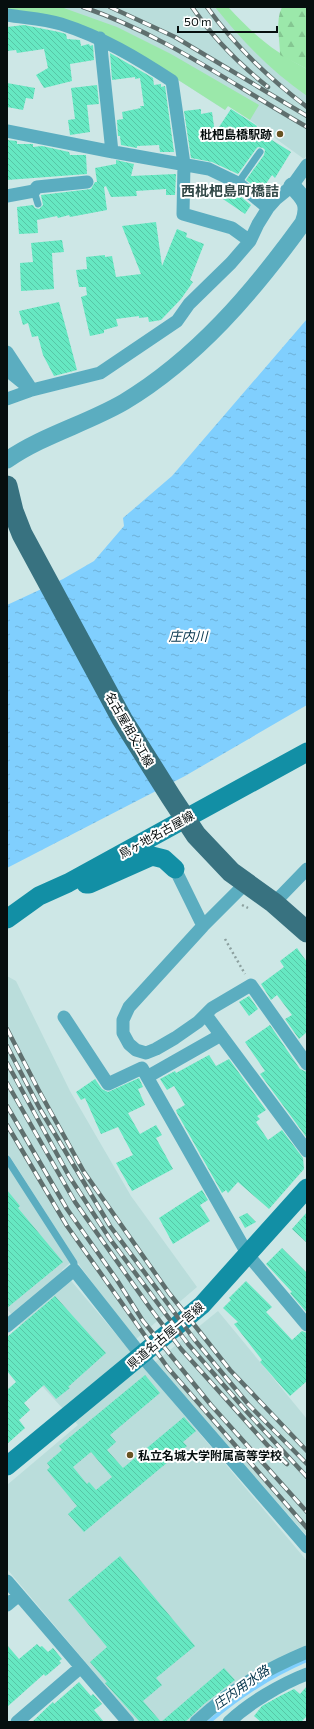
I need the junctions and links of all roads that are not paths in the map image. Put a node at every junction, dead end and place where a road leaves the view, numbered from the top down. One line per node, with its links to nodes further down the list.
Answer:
1 (7, 15): 2 (street)
2 (100, 38): 4 (street); 6 (street)
3 (7, 131): 4 (street)
4 (112, 152): 6 (street)
5 (260, 152): 9 (lane)
6 (184, 164): 9 (street); 15 (street)
7 (307, 165): 10 (street)
8 (88, 182): 11 (street)
9 (238, 183): 14 (street)
10 (292, 186): 14 (street); 20 (street)
11 (34, 191): 12 (street); 13 (lane)
12 (7, 196)
13 (38, 204)
14 (268, 208): 15 (street)
15 (250, 240): 18 (street)
16 (7, 352): 18 (street)
17 (7, 370): 18 (street)
18 (32, 390): 19 (street)
19 (7, 399)
20 (7, 460)
21 (7, 486): 26 (main road, 名古屋祖父江線)
22 (307, 752): 25 (main road, 鳥ヶ地名古屋線)
23 (175, 869): 25 (main road); 29 (street)
24 (307, 869): 27 (street)
25 (68, 883): 28 (main road, 鳥ヶ地名古屋線)
26 (245, 884): 27 (main road, 名古屋祖父江線); 29 (street)
27 (274, 903): 30 (main road, 名古屋祖父江線)
28 (7, 919)
29 (203, 926): 31 (street)
30 (307, 932)
31 (206, 1015): 33 (street); 34 (street)
32 (64, 1017): 35 (street)
33 (221, 1035): 35 (street); 36 (street)
34 (307, 1064)
35 (147, 1077): 39 (street)
36 (307, 1151)
37 (7, 1159): 40 (lane)
38 (307, 1188): 39 (main road, 県道名古屋一宮線)
39 (248, 1255): 41 (street); 43 (main road, 県道名古屋一宮線)
40 (74, 1270): 42 (street); 43 (street)
41 (307, 1325)
42 (7, 1326)
43 (141, 1355): 44 (main road, 県道名古屋一宮線); 45 (street)
44 (7, 1466)
45 (307, 1546)
46 (7, 1581): 47 (street)
47 (19, 1595): 48 (street); 50 (street)
48 (7, 1605)
49 (307, 1652): 54 (street)
50 (81, 1667): 52 (street); 53 (street)
51 (307, 1674): 55 (street)
52 (17, 1722)
53 (128, 1722)
54 (196, 1722)
55 (229, 1722)

